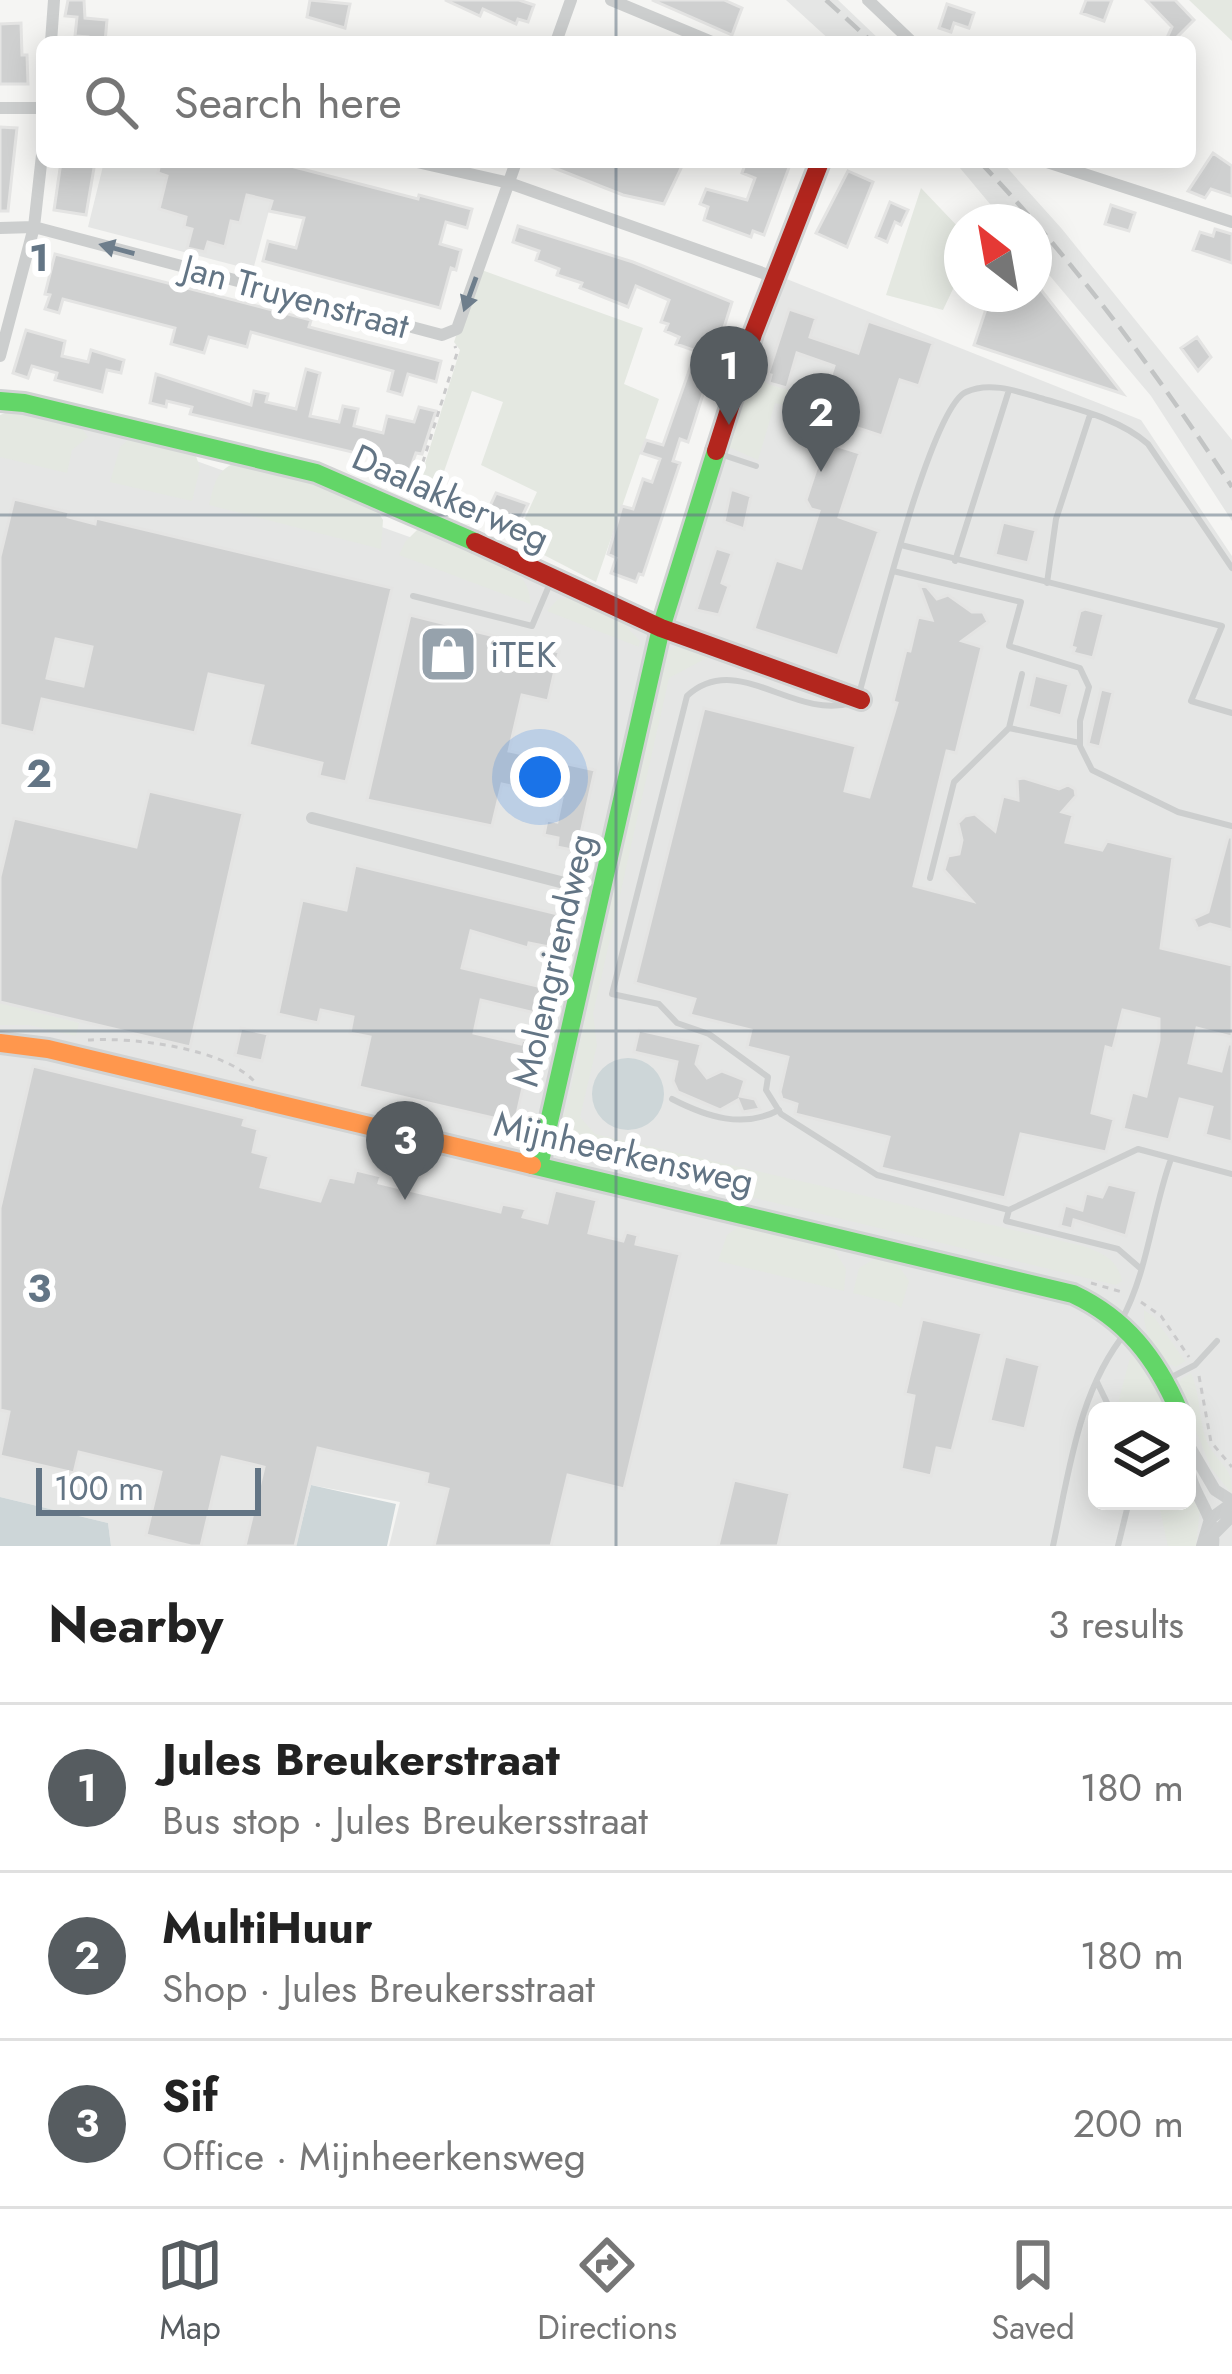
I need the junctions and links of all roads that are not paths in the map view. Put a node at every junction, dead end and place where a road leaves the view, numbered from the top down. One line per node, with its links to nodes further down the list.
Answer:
1 (54, 0): 5 (street)
2 (571, 0): 6 (street)
3 (611, 0): 7 (street)
4 (868, 0): 8 (street)
5 (51, 36)
6 (558, 36)
7 (698, 36)
8 (906, 36)
9 (0, 108): 10 (street)
10 (36, 108)
11 (41, 168): 18 (street)
12 (443, 168): 16 (street)
13 (514, 168): 16 (street, Jan Truyenstraat)
14 (818, 168): 20 (street, Molengriendweg)
15 (1066, 168): 17 (street)
16 (509, 183): 18 (street, Jan Truyenstraat, one-way to 18); 20 (street)
17 (1232, 222)
18 (34, 227): 19 (street, Jan Truyenstraat); 21 (street)
19 (0, 228)
20 (774, 277): 25 (street, Molengriendweg)
21 (0, 356)
22 (1009, 390): 24 (lane); 27 (lane); 28 (lane)
23 (0, 400): 31 (street, Daalakkerweg)
24 (1090, 415): 29 (lane); 32 (lane)
25 (714, 452): 26 (lane); 34 (street, Molengriendweg)
26 (756, 466)
27 (901, 545): 28 (lane); 30 (lane)
28 (955, 561): 32 (lane)
29 (1232, 568)
30 (893, 571): 36 (lane); 39 (lane)
31 (553, 578): 33 (lane); 34 (street, Daalakkerweg)
32 (1047, 584): 37 (lane)
33 (413, 596)
34 (661, 628): 36 (street, Daalakkerweg); 43 (street, Molengriendweg)
35 (1022, 674): 38 (lane)
36 (859, 699): 46 (lane)
37 (1232, 713)
38 (1010, 728): 39 (lane); 42 (lane)
39 (1080, 743): 41 (lane)
40 (312, 818): 43 (street)
41 (1232, 826)
42 (931, 878)
43 (603, 893): 48 (street, Molengriendweg)
44 (0, 1043): 48 (street, Mijnheerkensweg)
45 (672, 1099): 46 (lane)
46 (779, 1110): 50 (lane)
47 (1172, 1159): 49 (lane); 50 (lane); 51 (lane)
48 (539, 1166): 52 (street, Mijnheerkensweg)
49 (1232, 1174)
50 (1009, 1210): 51 (lane)
51 (1141, 1268): 52 (lane)
52 (1125, 1325): 54 (street, Mijnheerkensweg); 55 (lane)
53 (1217, 1341): 54 (lane)
54 (1165, 1381): 57 (street, Mijnheerkensweg)
55 (1097, 1382): 56 (lane); 64 (lane)
56 (1107, 1402)
57 (1175, 1402)
58 (1196, 1458): 60 (street)
59 (1196, 1490): 63 (street)
60 (1232, 1502): 63 (street)
61 (1127, 1510): 65 (lane)
62 (1232, 1516): 63 (street)
63 (1213, 1532): 66 (street)
64 (1053, 1546)
65 (1118, 1546)
66 (1202, 1546)

